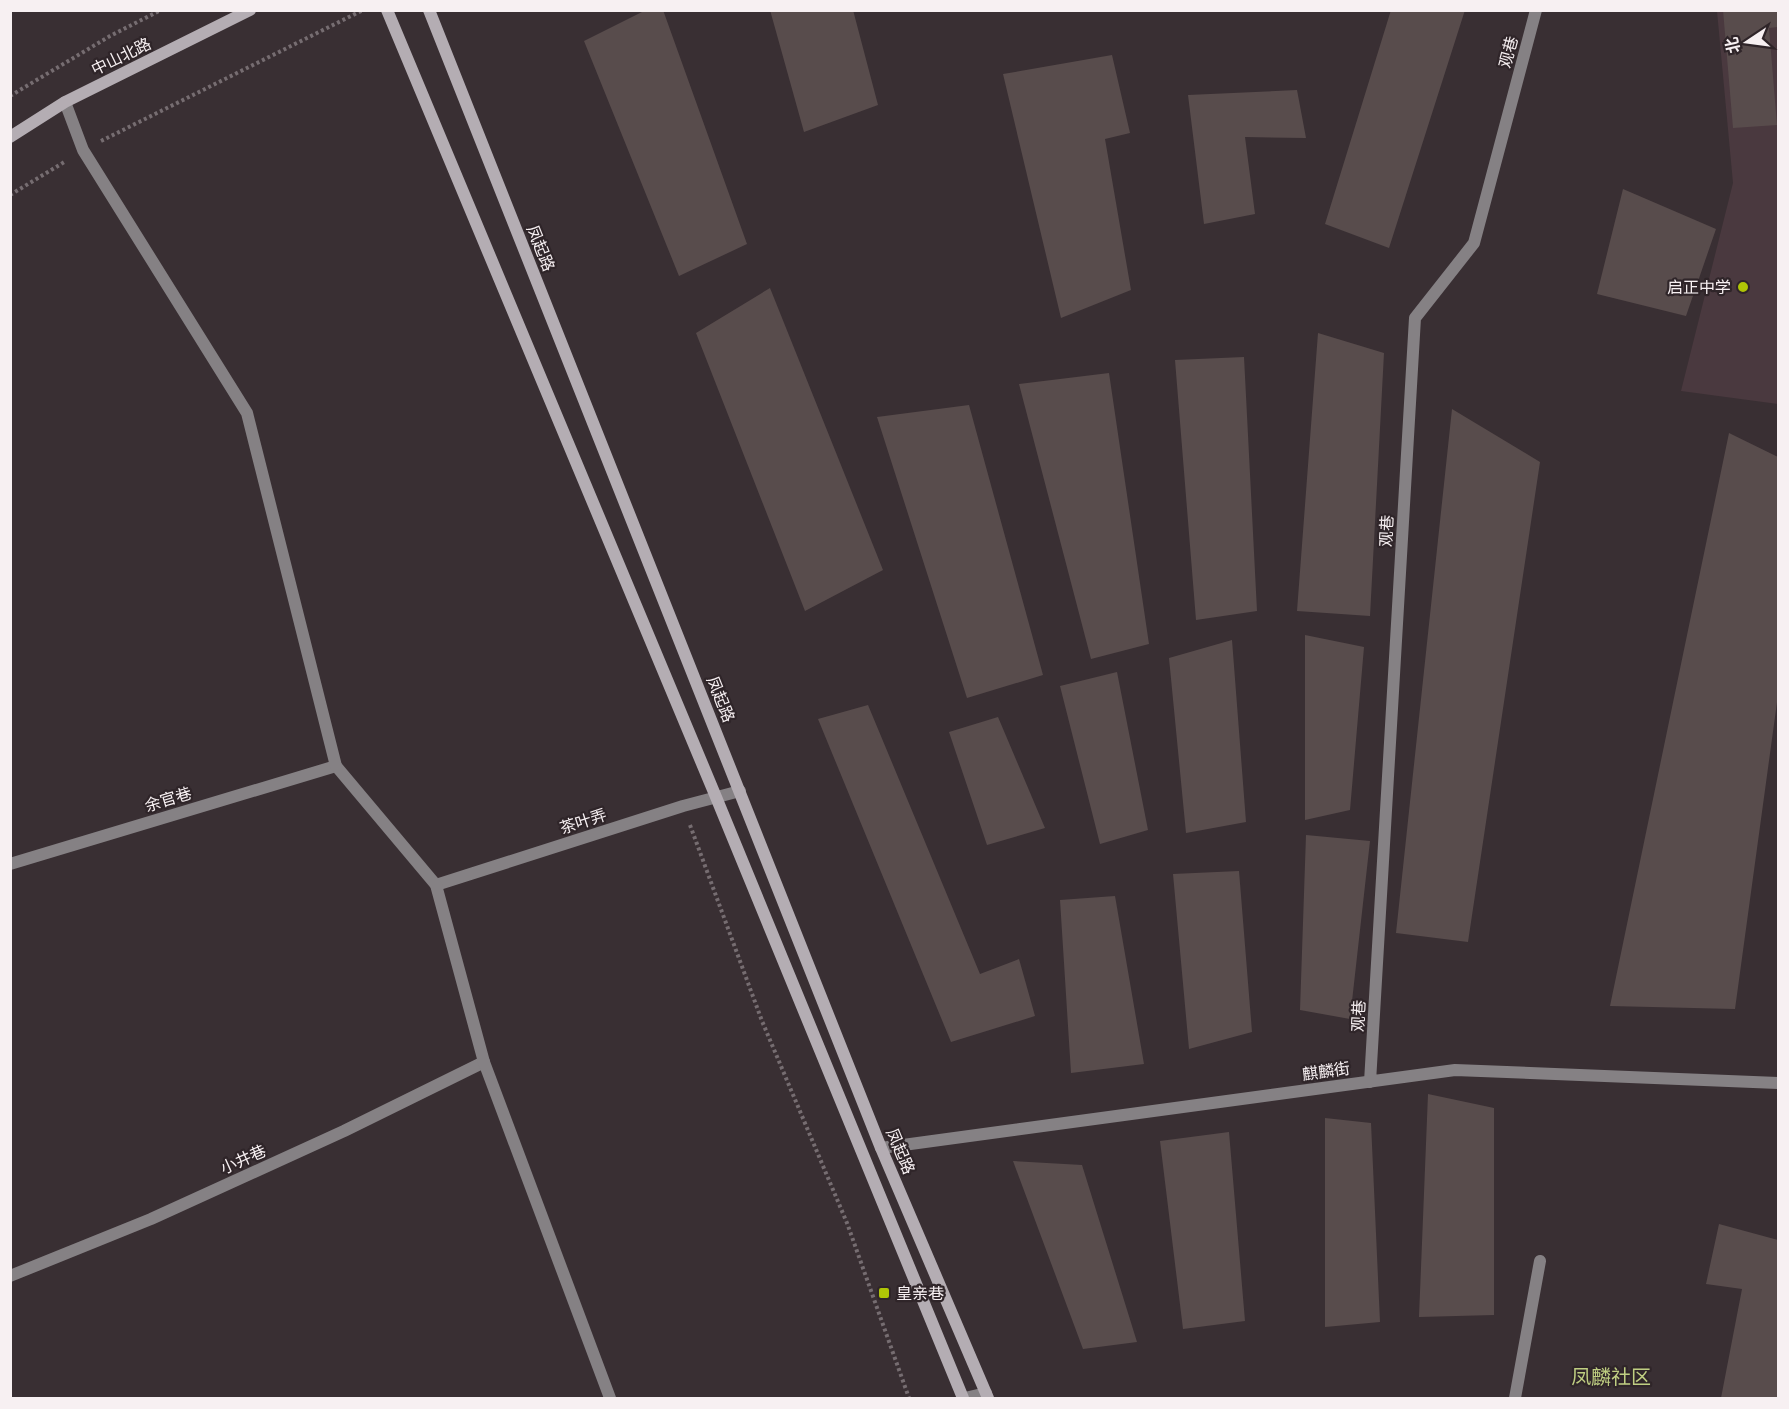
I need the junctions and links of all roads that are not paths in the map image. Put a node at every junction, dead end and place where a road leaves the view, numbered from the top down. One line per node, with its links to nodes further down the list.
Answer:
1 (250, 10): 5 (main road, 中山北路)
2 (387, 10): 9 (main road)
3 (429, 10): 8 (main road, 凤起路)
4 (1536, 10): 13 (street, 观巷)
5 (65, 102): 6 (main road, 中山北路); 7 (street)
6 (10, 137)
7 (336, 766): 10 (street, 余官巷); 11 (street)
8 (740, 791): 9 (street, 茶叶弄); 15 (main road, 凤起路)
9 (716, 797): 11 (street, 茶叶弄); 20 (main road)
10 (10, 864)
11 (436, 885): 12 (street)
12 (484, 1062): 17 (street, 小井巷); 19 (street)
13 (1370, 1082): 14 (street, 麒麟街); 15 (street, 麒麟街)
14 (1779, 1083)
15 (881, 1148): 18 (main road, 凤起路)
16 (1540, 1261): 21 (street)
17 (10, 1276)
18 (987, 1396): 20 (street)
19 (610, 1398)
20 (964, 1398)
21 (1515, 1398)

